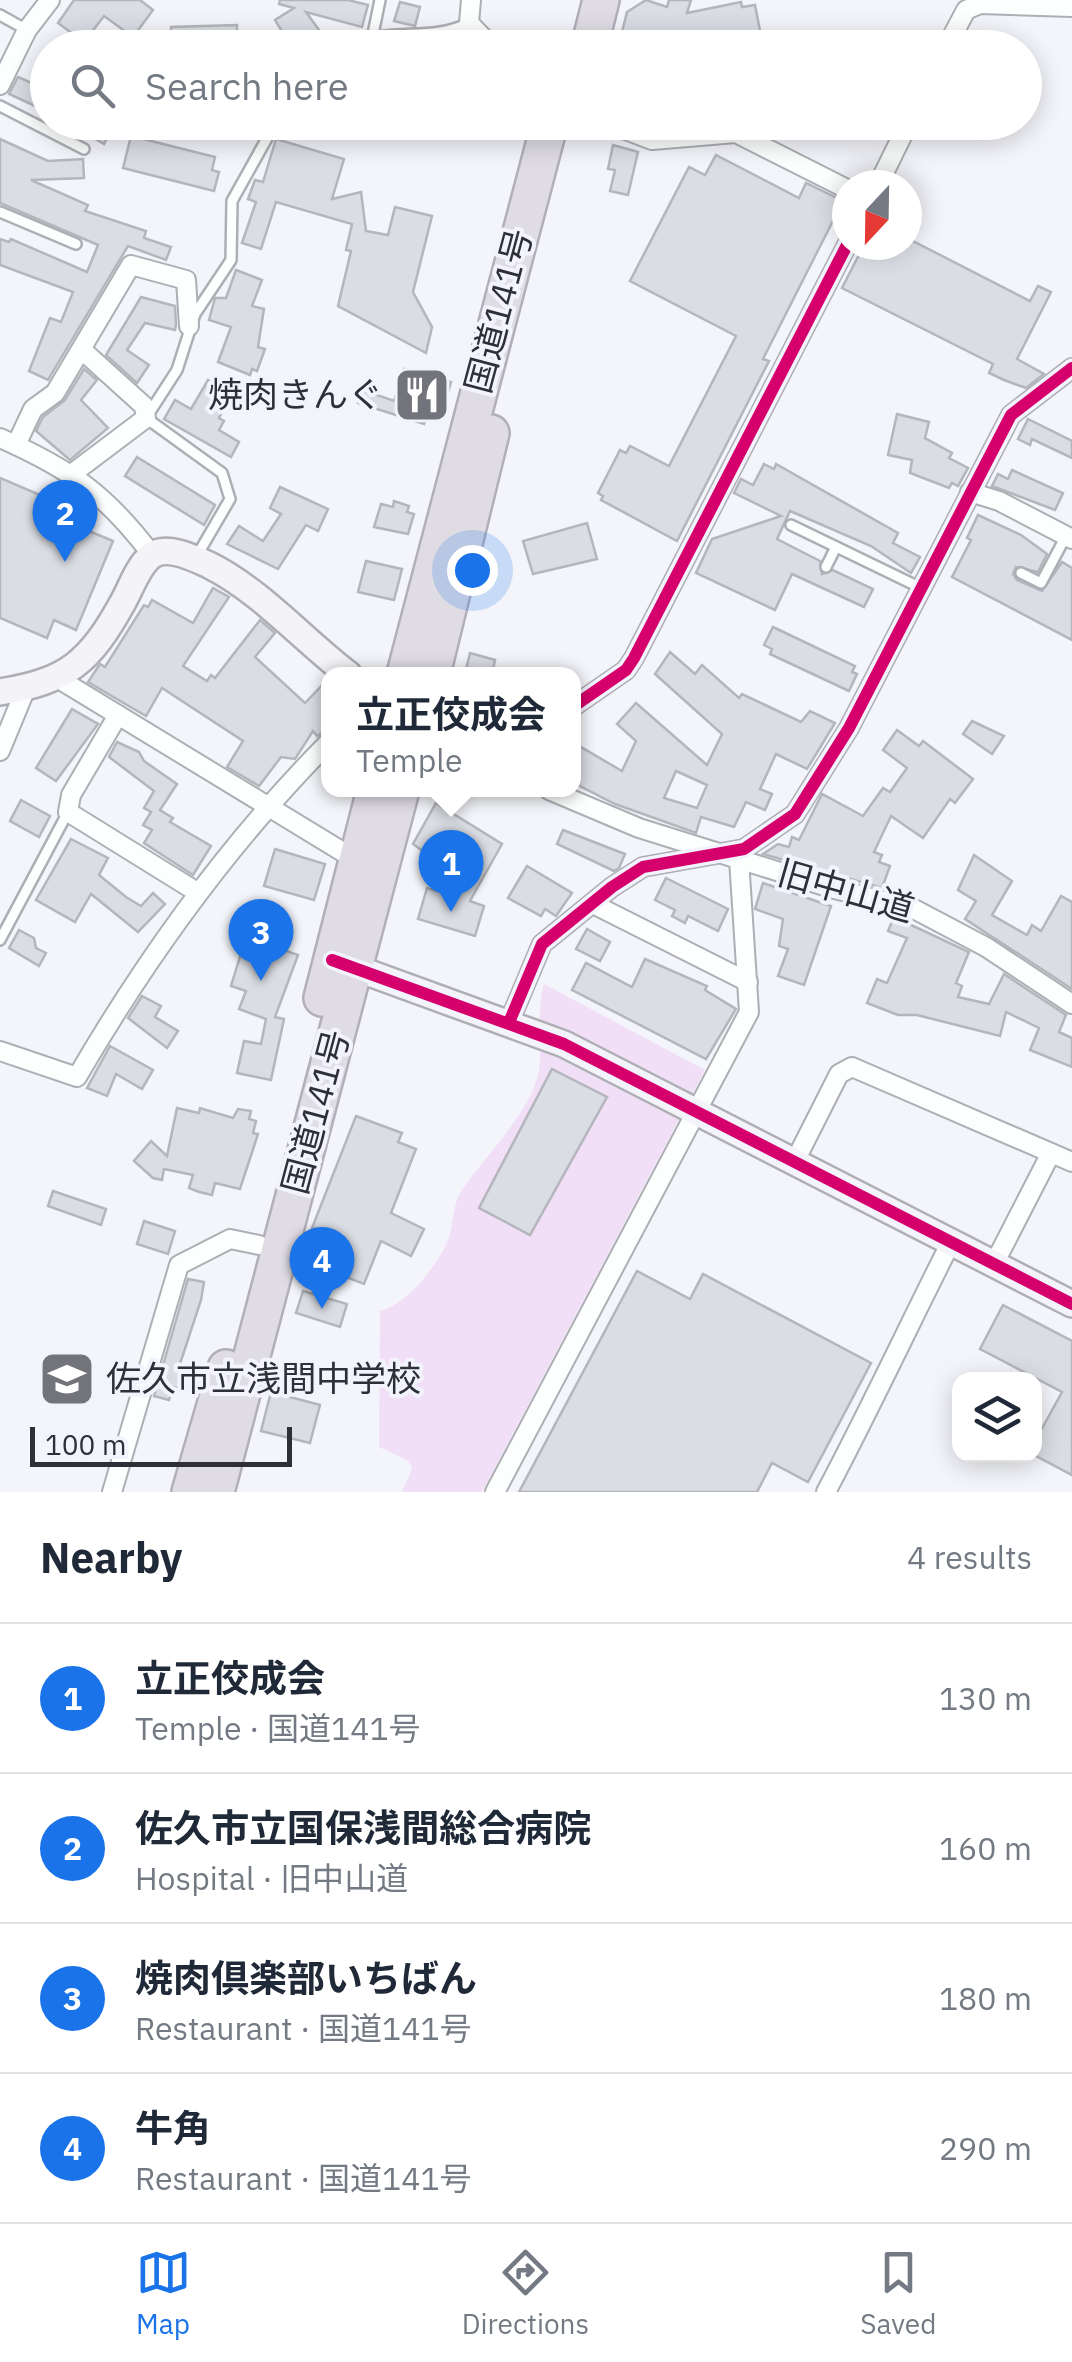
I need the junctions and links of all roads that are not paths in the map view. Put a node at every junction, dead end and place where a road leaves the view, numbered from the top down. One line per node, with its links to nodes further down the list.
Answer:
1 (50, 0): 9 (street)
2 (380, 0): 10 (lane)
3 (471, 0): 8 (street)
4 (578, 0): 13 (highway)
5 (600, 0): 14 (highway)
6 (1072, 7): 15 (street)
7 (0, 15): 9 (lane)
8 (469, 24): 11 (lane); 12 (street)
9 (27, 30): 16 (street)
10 (374, 30)
11 (445, 30)
12 (475, 30)
13 (572, 30)
14 (593, 30)
15 (955, 30)
16 (0, 85)
17 (0, 106): 18 (lane)
18 (30, 121)
19 (66, 140): 25 (lane)
20 (266, 140): 31 (lane)
21 (545, 140): 47 (highway, 国道141号)
22 (566, 140): 48 (highway, 国道141号)
23 (750, 140): 27 (street)
24 (900, 140): 26 (street)
25 (84, 149)
26 (885, 170)
27 (832, 181)
28 (0, 212): 29 (lane)
29 (76, 244)
30 (839, 260): 52 (street)
31 (190, 326): 32 (street); 34 (lane)
32 (82, 350): 34 (street); 35 (street)
33 (1072, 368): 37 (street)
34 (146, 418): 36 (street); 42 (lane)
35 (8, 442): 36 (street)
36 (73, 473): 41 (street)
37 (970, 492): 39 (street); 45 (street)
38 (791, 525): 40 (lane)
39 (1069, 538): 44 (lane)
40 (836, 547): 43 (lane); 45 (lane)
41 (152, 554): 42 (street); 49 (street)
42 (195, 559): 46 (street)
43 (826, 568)
44 (1021, 574)
45 (920, 588): 61 (street)
46 (339, 667)
47 (406, 667)
48 (434, 667)
49 (59, 679): 50 (street); 53 (street)
50 (26, 688): 51 (street); 55 (street)
51 (0, 692)
52 (581, 701)
53 (118, 715): 59 (street); 60 (street)
54 (321, 750): 59 (street)
55 (0, 751)
56 (373, 797): 62 (highway, 国道141号)
57 (400, 797): 66 (highway, 国道141号)
58 (566, 797): 61 (street, 旧中山道)
59 (264, 807): 62 (street); 63 (street)
60 (68, 812): 63 (street); 65 (lane)
61 (732, 856): 64 (street); 67 (street); 68 (street, 旧中山道)
62 (356, 860): 66 (highway, 国道141号)
63 (197, 892): 70 (street)
64 (593, 904): 67 (street); 69 (street)
65 (0, 940)
66 (343, 963): 69 (street); 76 (highway, 国道141号); 81 (highway, 国道141号)
67 (748, 982): 71 (street)
68 (1072, 1004)
69 (510, 1020): 71 (street)
70 (0, 1051)
71 (698, 1110): 73 (street); 82 (street)
72 (1051, 1153): 73 (street); 74 (street); 77 (street)
73 (795, 1160): 75 (street)
74 (1072, 1162)
75 (951, 1242): 77 (street); 83 (street)
76 (259, 1245): 79 (street); 80 (highway, 国道141号)
77 (994, 1264): 78 (street)
78 (1072, 1304)
79 (112, 1492)
80 (190, 1492)
81 (216, 1492)
82 (495, 1492)
83 (826, 1492)

